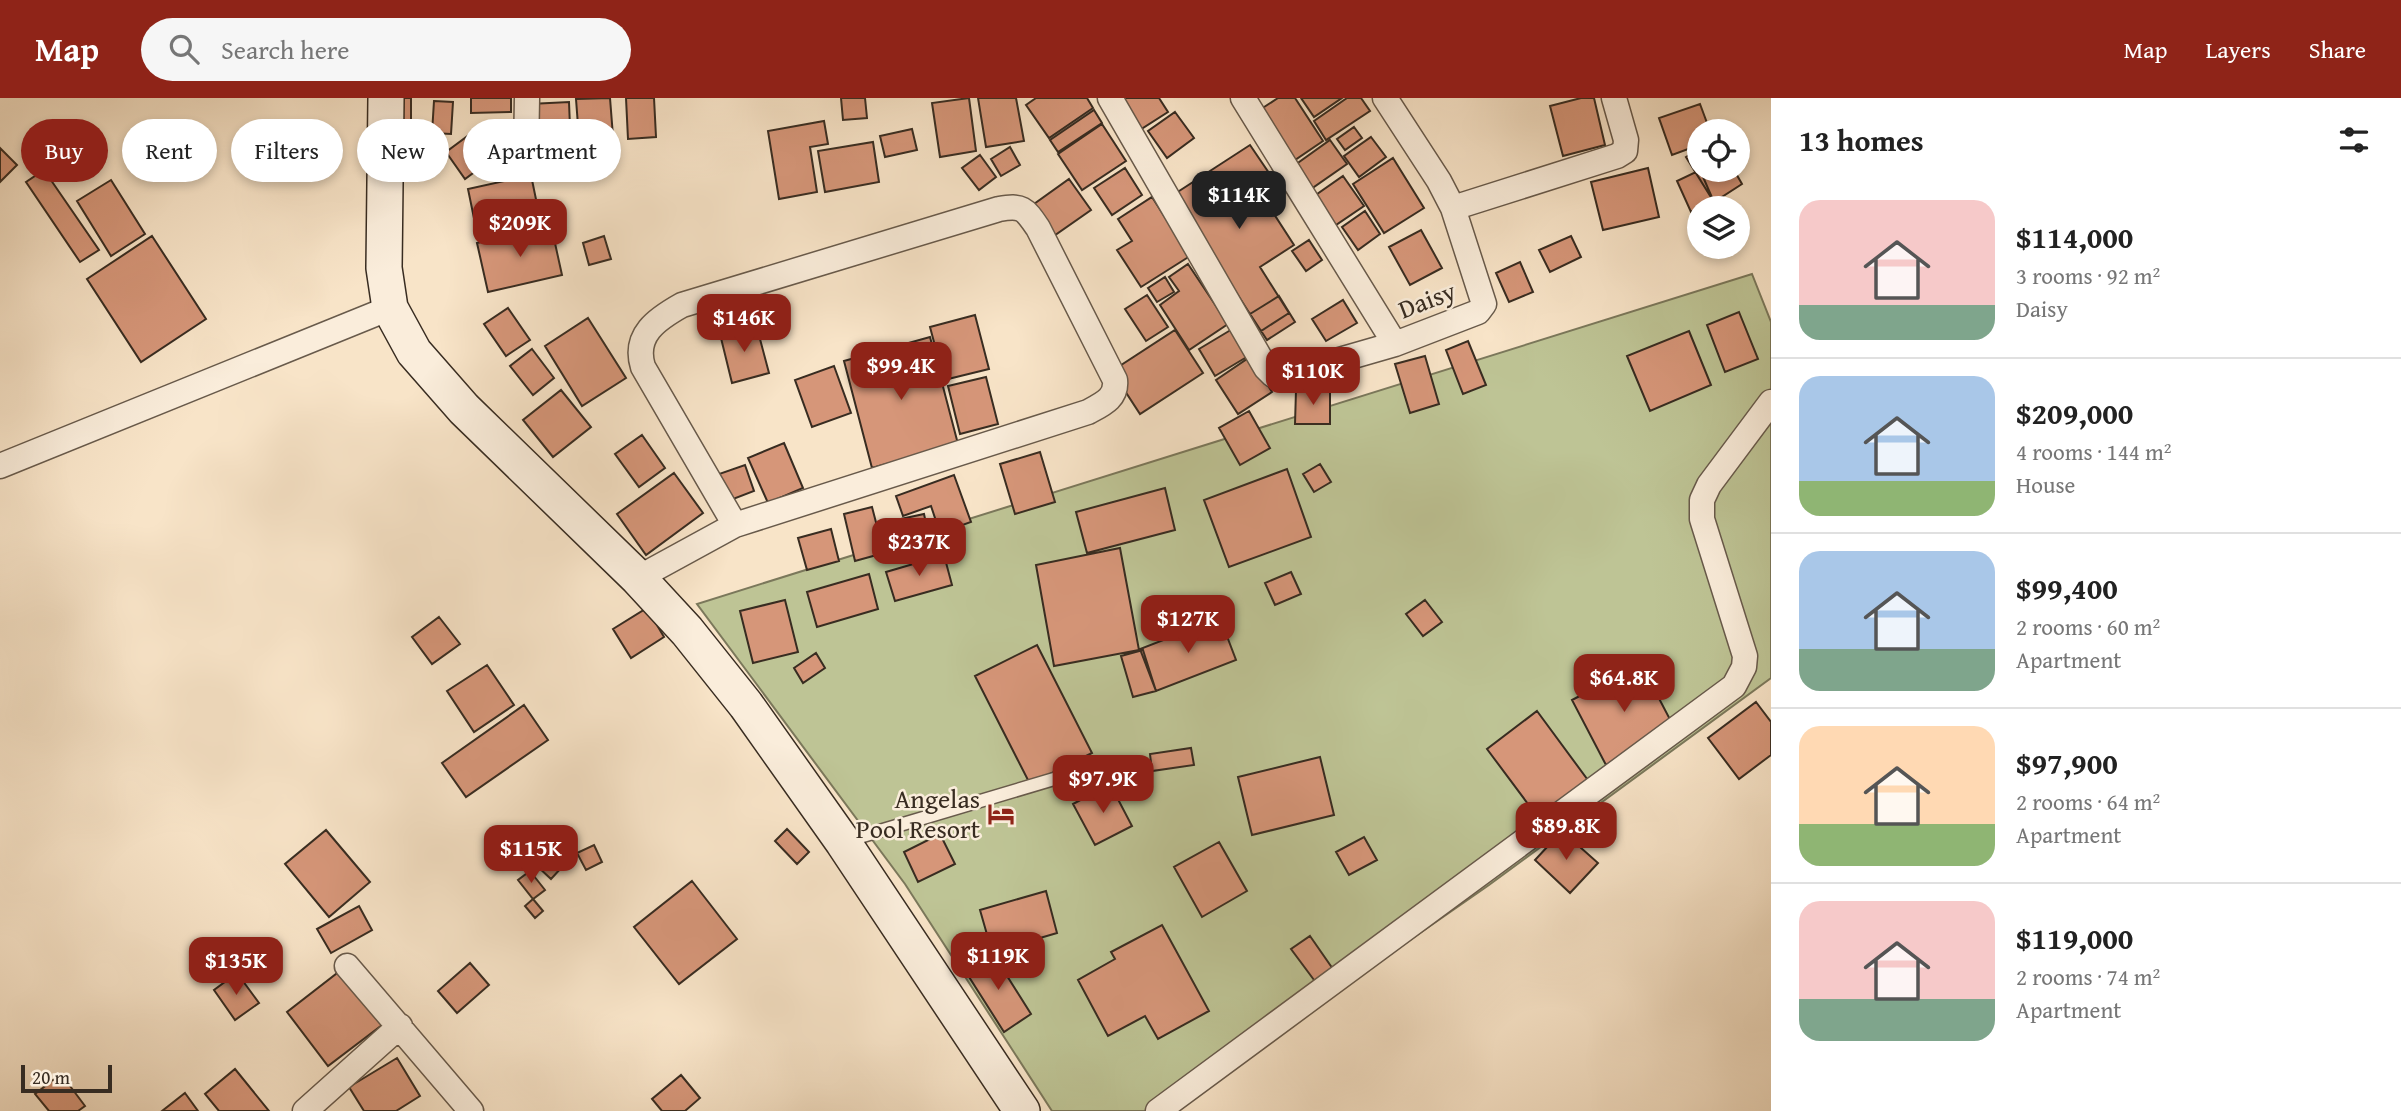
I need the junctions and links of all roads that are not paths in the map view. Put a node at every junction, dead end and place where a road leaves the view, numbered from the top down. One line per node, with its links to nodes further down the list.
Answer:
1 (386, 98): 9 (street)
2 (527, 98): 7 (street)
3 (1110, 98): 10 (street, Daisy)
4 (1243, 98): 10 (street)
5 (1385, 98): 8 (street, Daisy)
6 (1615, 98): 8 (street)
7 (527, 119)
8 (1453, 208): 10 (street, Daisy)
9 (390, 308): 12 (street); 14 (street)
10 (1395, 344)
11 (1771, 402): 22 (street)
12 (0, 466)
13 (735, 525): 13 (street); 14 (street)
14 (638, 578): 16 (street)
15 (1091, 768): 16 (lane)
16 (843, 842): 21 (street)
17 (347, 966): 18 (street)
18 (400, 1026): 19 (street); 20 (street)
19 (305, 1111)
20 (471, 1111)
21 (1022, 1111)
22 (1158, 1111)

